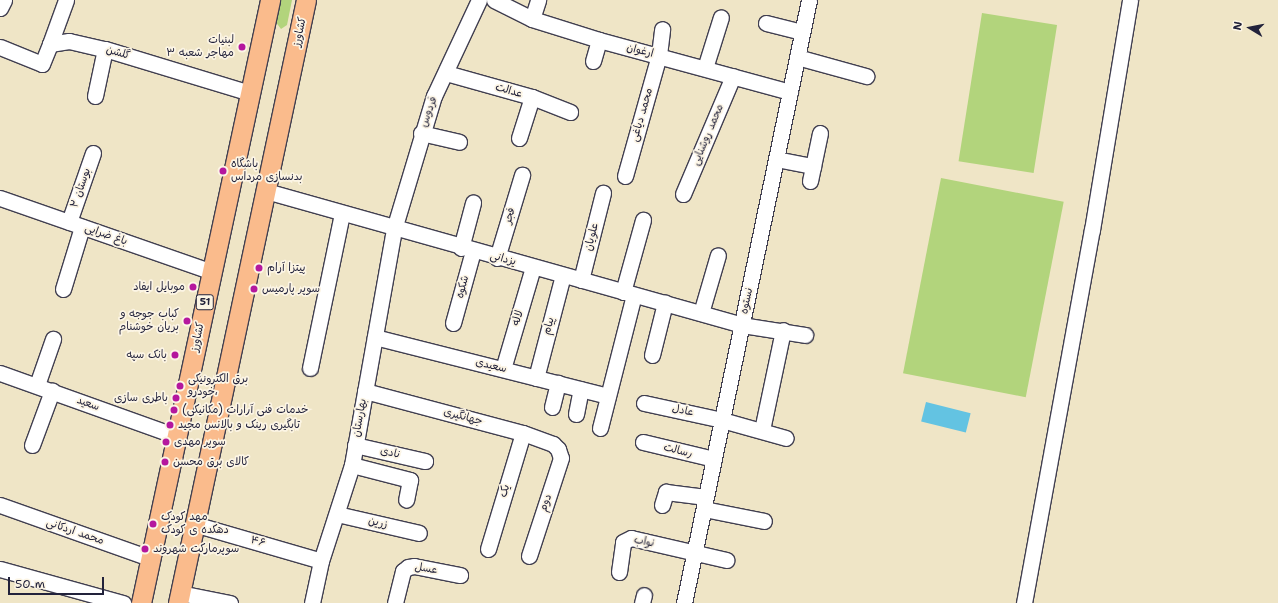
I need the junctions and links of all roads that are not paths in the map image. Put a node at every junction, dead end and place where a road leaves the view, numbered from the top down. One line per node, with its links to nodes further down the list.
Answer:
1 (4, 0): 10 (street)
2 (66, 0): 17 (street)
3 (270, 0): 27 (main road, کشاورز / 51)
4 (306, 0): 42 (main road, کشاورز)
5 (479, 0): 24 (street, فردوس)
6 (494, 0): 12 (street, ارغوان)
7 (538, 0): 12 (street)
8 (809, 0): 15 (street, نستوه)
9 (1130, 0): 119 (street)
10 (0, 8)
11 (721, 17): 23 (street)
12 (532, 19): 16 (street, ارغوان)
13 (766, 23): 15 (street)
14 (662, 29): 20 (street, محمد دیاغی)
15 (802, 32): 21 (street, نستوه)
16 (599, 40): 20 (street, ارغوان); 22 (street)
17 (50, 44): 18 (street); 19 (street, گلشن)
18 (0, 47)
19 (105, 49): 27 (street, گلشن); 29 (street)
20 (659, 55): 23 (street, ارغوان); 40 (street, محمد دیاغی)
21 (797, 57): 26 (street); 28 (street, نستوه)
22 (593, 61)
23 (705, 68): 25 (street, ارغوان)
24 (446, 73): 30 (street, عدالت); 32 (street, فردوس)
25 (733, 76): 28 (street, ارغوان); 44 (street, محمد روشنایی)
26 (866, 76)
27 (250, 92): 55 (main road, کشاورز / 51)
28 (790, 92): 37 (street, نستوه)
29 (95, 96)
30 (532, 97): 31 (street); 34 (street, عدالت)
31 (570, 112)
32 (421, 134): 35 (street); 50 (street, فردوس)
33 (820, 134): 38 (street)
34 (520, 138)
35 (459, 142)
36 (93, 153): 49 (street, بوستان ۲)
37 (776, 159): 38 (street); 63 (street, نستوه)
38 (813, 166): 41 (street)
39 (522, 175): 53 (street, فجر)
40 (625, 176)
41 (810, 181)
42 (266, 191): 47 (street, یزدانی); 101 (main road, کشاورز)
43 (603, 193): 57 (street, علویان)
44 (683, 194)
45 (0, 198): 49 (street, باغ ضرایی)
46 (473, 203): 51 (street, شکوه)
47 (342, 213): 50 (street, یزدانی); 69 (street)
48 (643, 220): 59 (street)
49 (75, 224): 55 (street, باغ ضرایی); 58 (street, بوستان ۲)
50 (394, 229): 51 (street, یزدانی); 66 (street, بهارستان)
51 (467, 249): 53 (street, یزدانی); 62 (street, شکوه)
52 (718, 255): 61 (street)
53 (497, 258): 54 (street, یزدانی)
54 (533, 267): 56 (street, یزدانی); 70 (street, لاله)
55 (212, 272): 86 (main road, کشاورز / 51)
56 (563, 275): 57 (street, یزدانی); 72 (street, پیام)
57 (581, 280): 59 (street, یزدانی)
58 (63, 289)
59 (629, 293): 60 (street, یزدانی); 78 (street)
60 (665, 303): 61 (street, یزدانی); 68 (street)
61 (701, 313): 63 (street, یزدانی)
62 (453, 323)
63 (742, 326): 64 (street, یزدانی); 82 (street, نستوه)
64 (783, 330): 65 (street, یزدانی); 84 (street)
65 (805, 335)
66 (375, 337): 70 (street, سعیدی); 77 (street, بهارستان)
67 (53, 339): 74 (street)
68 (652, 355)
69 (310, 368)
70 (503, 369): 72 (street, سعیدی)
71 (0, 373): 74 (street, سعید)
72 (536, 378): 73 (street, سعیدی)
73 (558, 383): 75 (street, سعیدی); 80 (street)
74 (37, 385): 76 (street, سعید)
75 (581, 389): 78 (street, سعیدی); 81 (street)
76 (52, 391): 86 (street, سعید); 90 (street)
77 (365, 391): 85 (street, جهانگیری); 89 (street, بهارستان)
78 (608, 396): 83 (street)
79 (644, 403): 82 (street, عادل)
80 (552, 407)
81 (576, 414)
82 (722, 420): 84 (street, عادل); 92 (street, نستوه)
83 (600, 428)
84 (762, 430): 87 (street, عادل)
85 (523, 433): 91 (street, جهانگیری); 103 (street, یک)
86 (176, 436): 106 (main road, کشاورز / 51)
87 (786, 438)
88 (643, 442): 92 (street, رسالت)
89 (355, 444): 93 (street, نادی); 94 (street, بهارستان)
90 (32, 445)
91 (558, 449): 105 (street, دوم)
92 (714, 459): 96 (street, نستوه)
93 (426, 461)
94 (352, 465): 95 (street); 99 (street, بهارستان)
95 (406, 500)
96 (705, 503): 98 (street); 100 (street); 104 (street, نستوه)
97 (0, 505): 106 (street, محمد اردکانی)
98 (662, 505)
99 (337, 514): 102 (street, زرین); 108 (street, بهارستان)
100 (764, 520)
101 (194, 524): 108 (street, ۴۶); 112 (main road, کشاورز)
102 (419, 532)
103 (488, 549)
104 (695, 553): 107 (street); 110 (street, نواب); 118 (street, نستوه)
105 (529, 556)
106 (150, 558): 114 (main road, کشاورز / 51)
107 (726, 560)
108 (322, 561): 116 (street, بهارستان)
109 (0, 569): 113 (street)
110 (618, 572)
111 (460, 576): 117 (street, عسل)
112 (179, 598): 115 (street)
113 (123, 603)
114 (140, 603)
115 (230, 603)
116 (312, 603)
117 (395, 603)
118 (684, 603)
119 (1024, 603)

